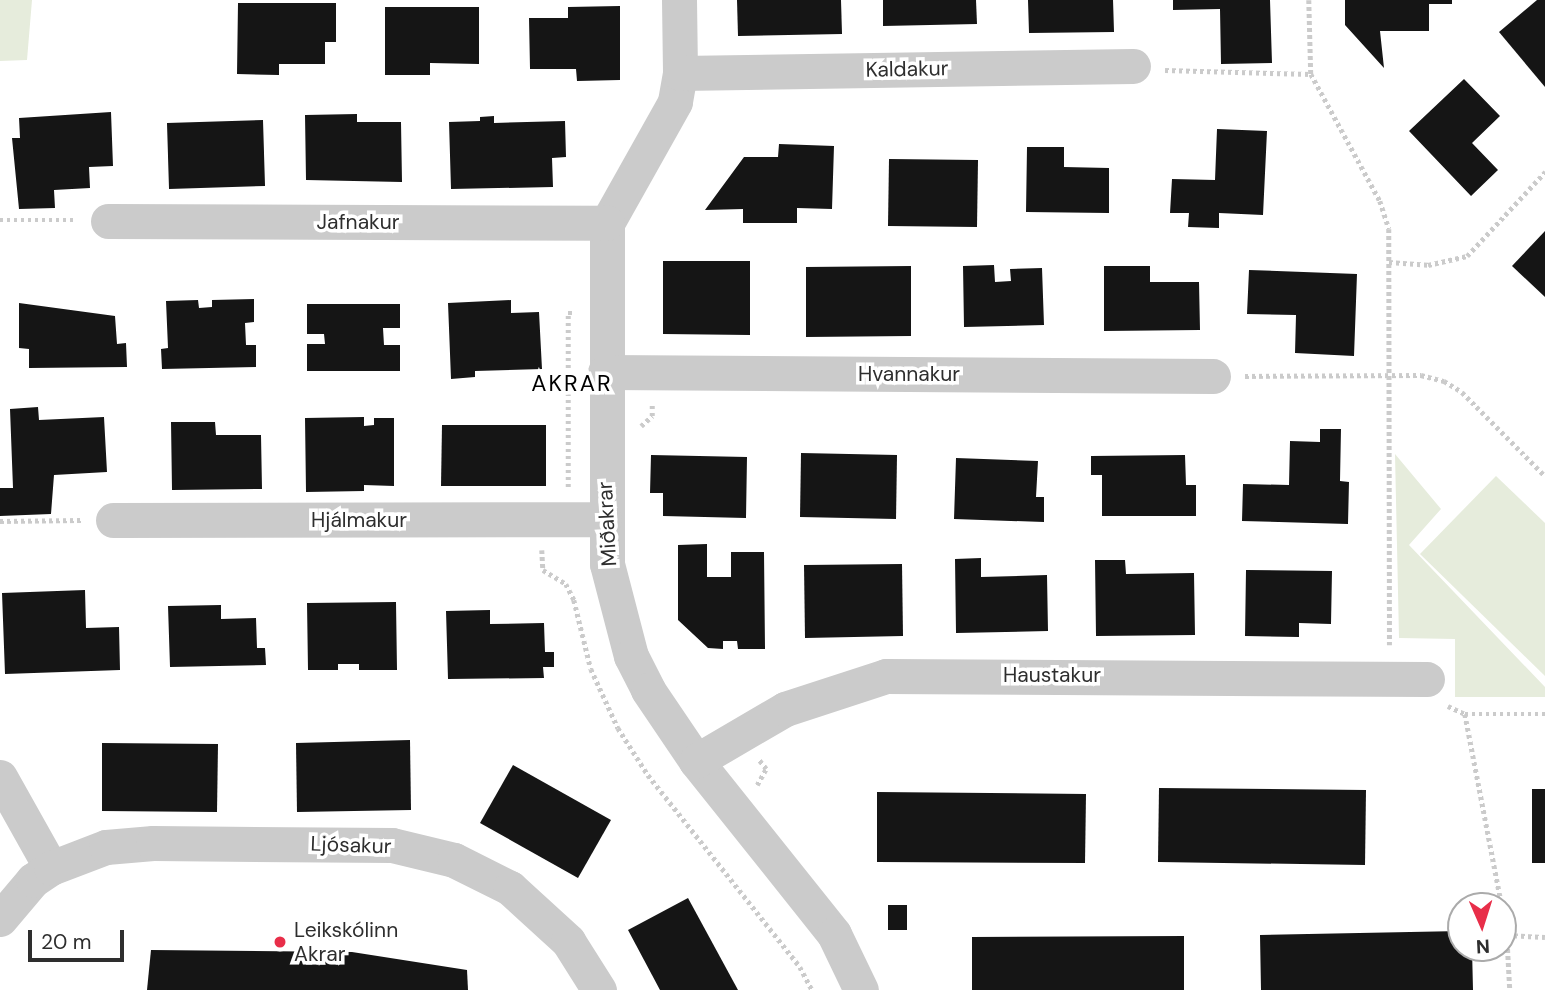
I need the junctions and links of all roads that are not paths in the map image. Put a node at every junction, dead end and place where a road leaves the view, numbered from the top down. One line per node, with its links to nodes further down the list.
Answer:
1 (679, 0): 3 (street, Miðakrar)
2 (1133, 66): 3 (street, Kaldakur)
3 (680, 72): 5 (street, Miðakrar)
4 (108, 220): 5 (street, Jafnakur)
5 (607, 223): 6 (street, Miðakrar)
6 (605, 372): 7 (street, Hvannakur); 9 (street, Miðakrar)
7 (1213, 376)
8 (113, 520): 9 (street, Hjálmakur)
9 (604, 520): 11 (street, Miðakrar)
10 (1434, 690): 11 (street, Haustakur)
11 (696, 761): 16 (street, Miðakrar)
12 (0, 777): 13 (street)
13 (51, 868): 14 (street, Ljósakur); 15 (street, Ljósakur)
14 (0, 919)
15 (599, 990)
16 (860, 990)

